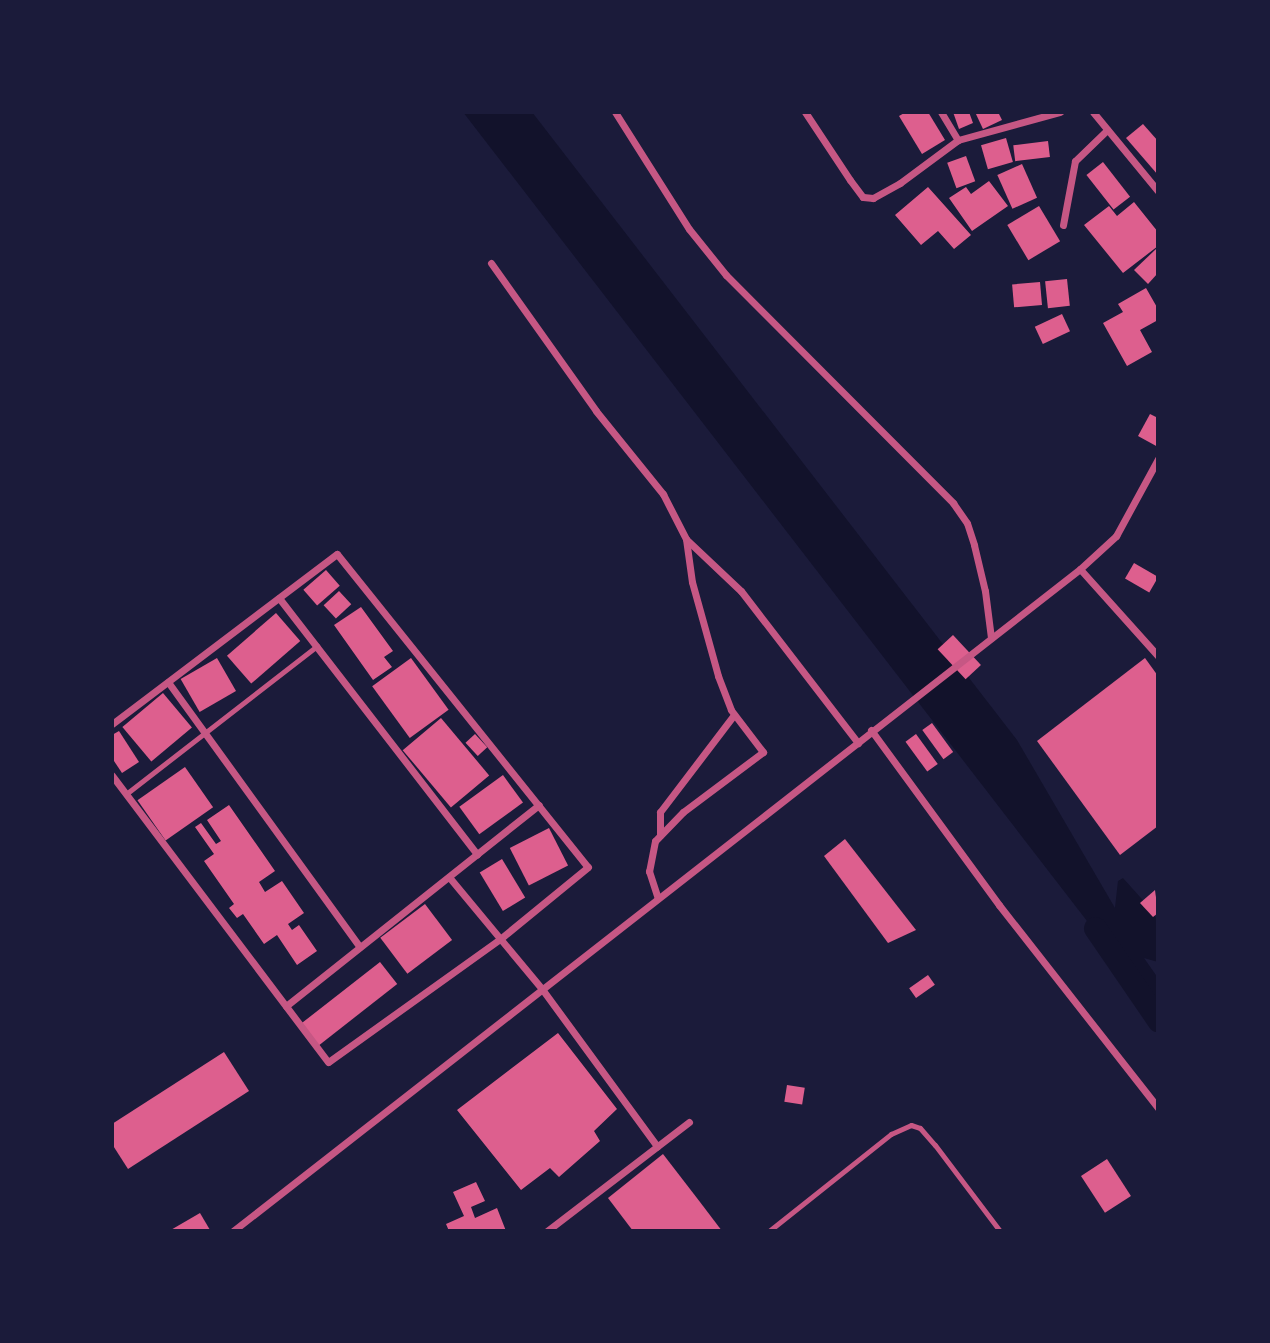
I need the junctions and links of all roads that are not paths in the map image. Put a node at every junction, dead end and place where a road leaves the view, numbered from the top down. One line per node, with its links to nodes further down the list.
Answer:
1 (615, 112): 15 (street)
2 (805, 112): 7 (street)
3 (941, 112): 7 (street)
4 (1060, 112): 7 (street)
5 (1093, 112): 6 (street)
6 (1107, 130): 8 (street); 9 (street)
7 (958, 140)
8 (1158, 191)
9 (1063, 225)
10 (491, 263): 12 (street)
11 (1158, 459): 13 (street)
12 (686, 539): 19 (street); 23 (street)
13 (1080, 569): 15 (street); 17 (street)
14 (279, 598): 16 (street); 18 (street); 26 (street)
15 (991, 638): 21 (street)
16 (317, 646): 22 (lane); 28 (street)
17 (1158, 656)
18 (168, 682): 20 (street); 22 (street)
19 (734, 715): 27 (street); 27 (street)
20 (112, 724)
21 (871, 730): 23 (street); 35 (street)
22 (205, 734): 25 (lane); 32 (street)
23 (858, 743): 30 (street)
24 (112, 775): 25 (street)
25 (126, 794): 34 (street)
26 (539, 805): 28 (street); 31 (street)
27 (660, 836): 30 (street)
28 (477, 854): 29 (street)
29 (449, 877): 31 (street); 32 (street)
30 (658, 898): 33 (street)
31 (500, 939): 33 (street); 34 (street)
32 (360, 947): 34 (street)
33 (542, 989): 37 (street); 38 (street)
34 (286, 1006)
35 (1158, 1108)
36 (689, 1122): 37 (street)
37 (657, 1146): 39 (street)
38 (233, 1231)
39 (547, 1231)
40 (769, 1231): 41 (lane)
41 (1000, 1231)

